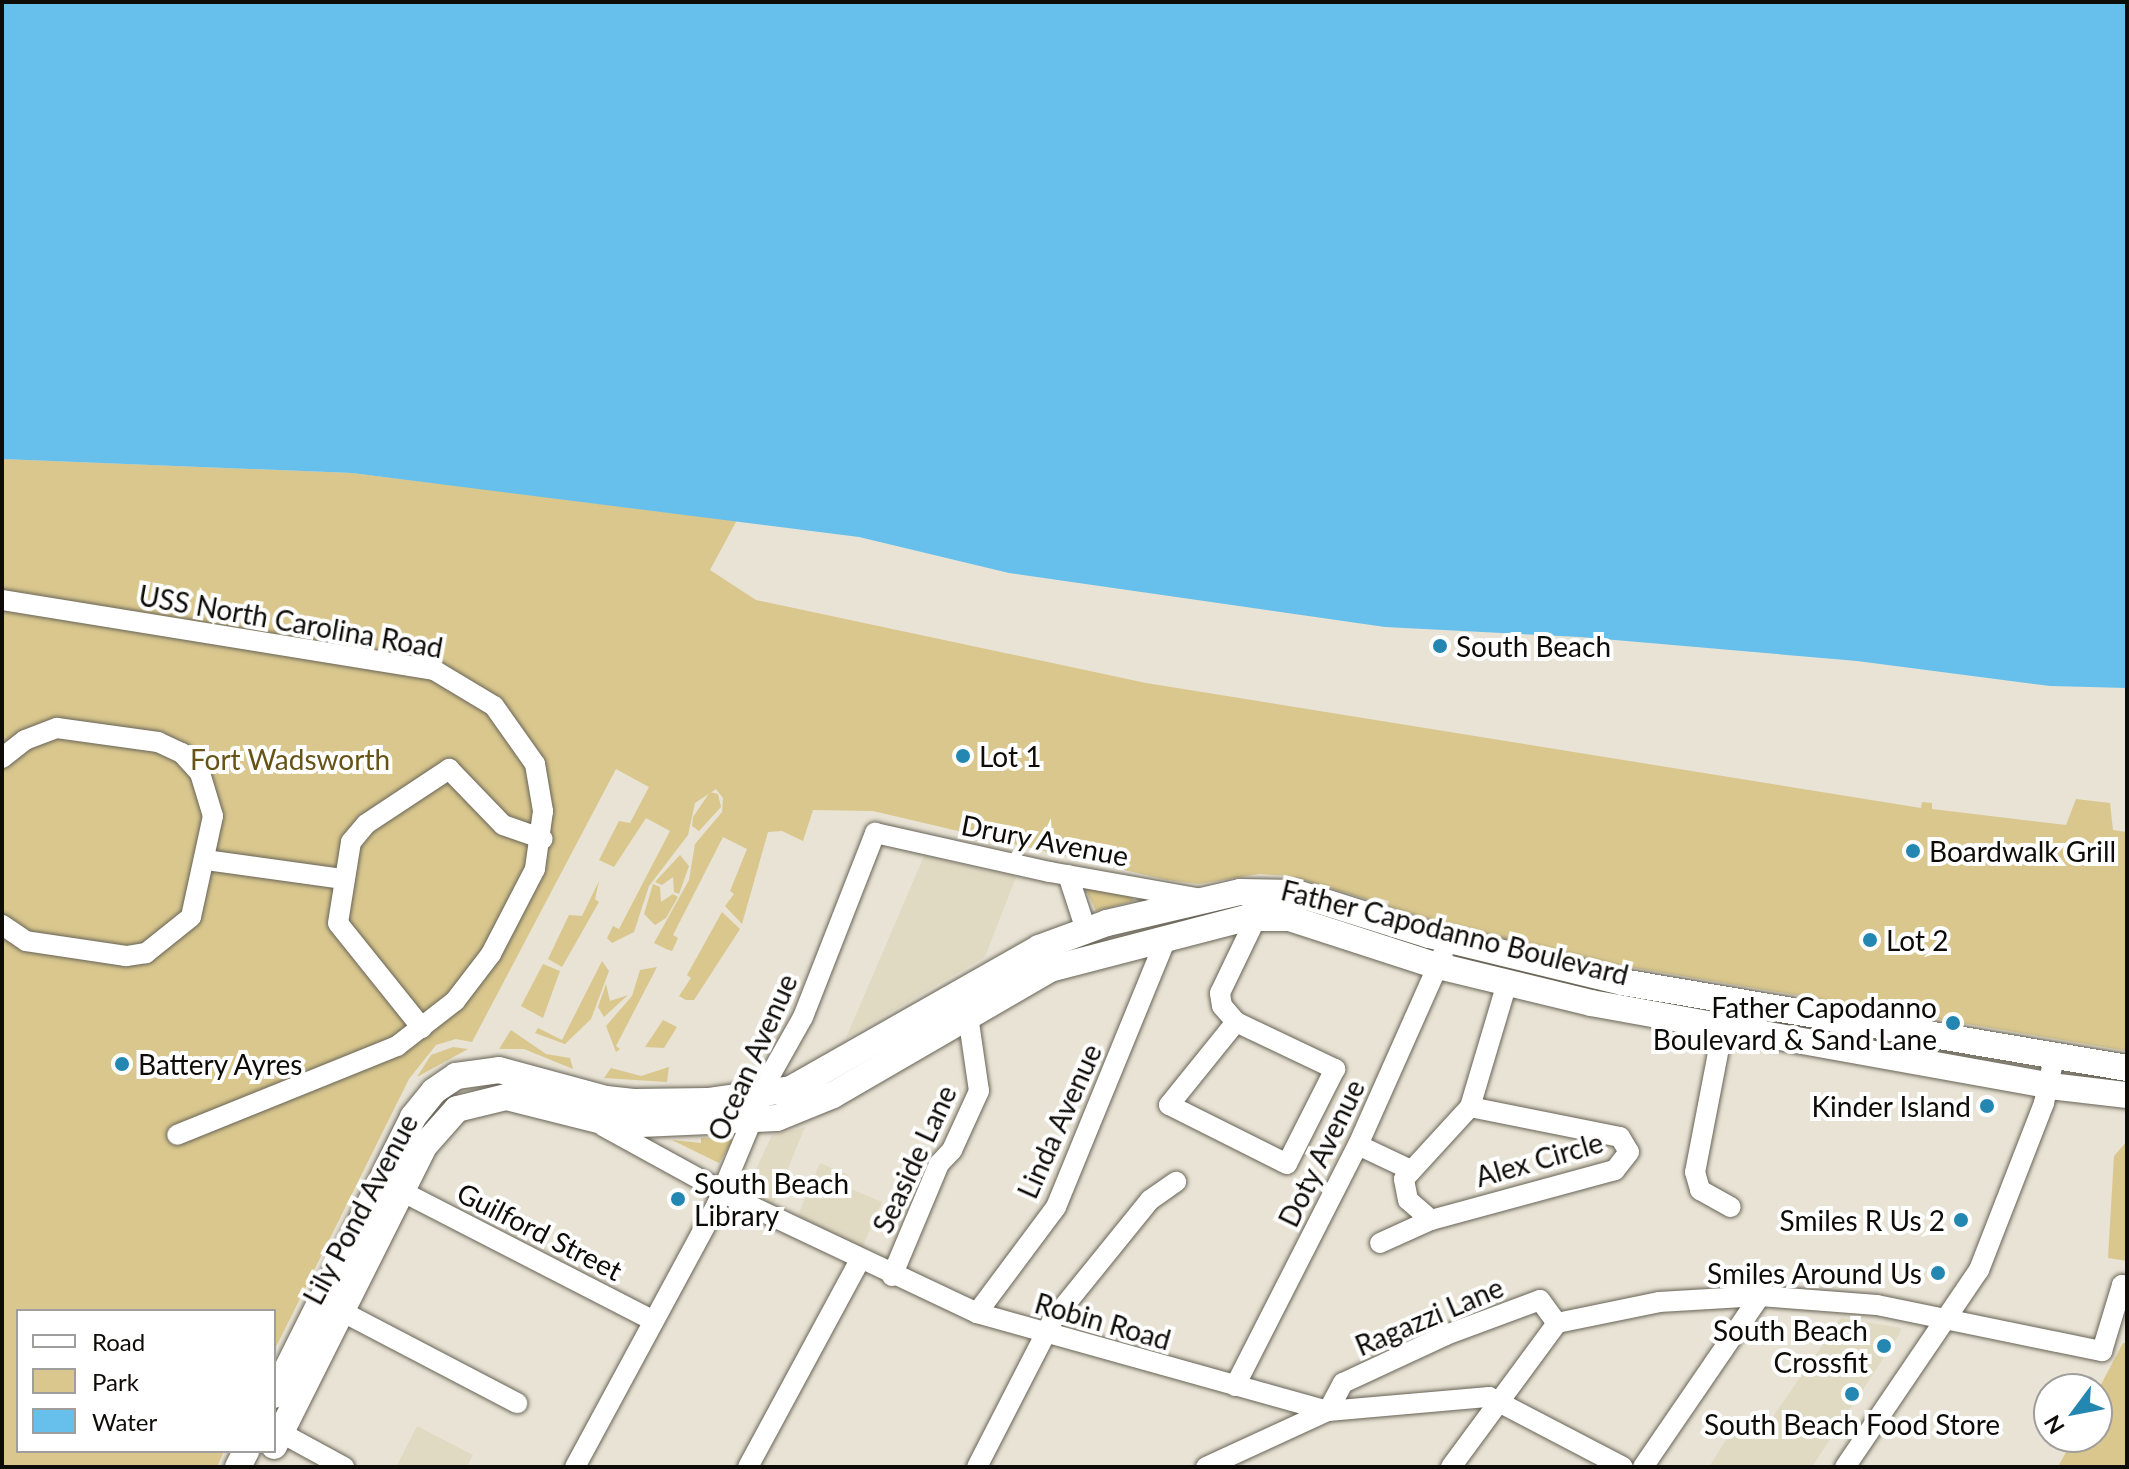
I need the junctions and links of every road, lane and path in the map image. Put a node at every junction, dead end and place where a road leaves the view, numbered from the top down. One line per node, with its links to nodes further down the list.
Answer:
1 (2, 600): 4 (street, USS North Carolina Road)
2 (2, 758): 5 (street)
3 (875, 833): 6 (street, Drury Avenue); 25 (street, Ocean Avenue)
4 (543, 839): 7 (street); 19 (street, USS North Carolina Road)
5 (206, 860): 7 (street); 10 (street)
6 (1068, 875): 8 (street, Drury Avenue); 11 (street)
7 (343, 879): 19 (street)
8 (1204, 899): 11 (main road, Father Capodanno Boulevard); 13 (main road, Father Capodanno Boulevard)
9 (1257, 916): 12 (main road, Father Capodanno Boulevard); 14 (main road, Father Capodanno Boulevard); 17 (street)
10 (2, 925)
11 (1086, 930): 25 (main road, Father Capodanno Boulevard)
12 (1167, 936): 16 (main road, Father Capodanno Boulevard); 45 (street, Linda Avenue)
13 (1449, 941): 14 (street, Doty Avenue); 20 (main road, Father Capodanno Boulevard)
14 (1438, 966): 15 (main road, Father Capodanno Boulevard); 32 (street, Doty Avenue)
15 (1507, 983): 18 (main road, Father Capodanno Boulevard); 28 (street, Alex Circle)
16 (968, 1016): 30 (main road, Father Capodanno Boulevard); 41 (street, Seaside Lane)
17 (1236, 1022): 17 (street)
18 (1723, 1027): 20 (main road, Father Capodanno Boulevard); 37 (street)
19 (422, 1028): 31 (street, USS North Carolina Road)
20 (1837, 1033): 21 (main road, Father Capodanno Boulevard); 24 (main road, Father Capodanno Boulevard)
21 (2054, 1058): 22 (main road, Father Capodanno Boulevard); 24 (street)
22 (2127, 1068)
23 (464, 1073): 25 (main road, Father Capodanno Boulevard); 51 (main road, Lily Pond Avenue)
24 (2050, 1086): 26 (main road, Father Capodanno Boulevard); 46 (street)
25 (765, 1094): 30 (street, Ocean Avenue)
26 (2127, 1095)
27 (473, 1102): 29 (main road, Father Capodanno Boulevard); 36 (main road, Lily Pond Avenue)
28 (1470, 1107): 33 (street, Alex Circle); 38 (street, Alex Circle)
29 (593, 1120): 30 (main road, Father Capodanno Boulevard); 35 (street, Robin Road)
30 (755, 1121): 35 (street, Ocean Avenue)
31 (177, 1135)
32 (1358, 1145): 33 (street); 50 (street, Doty Avenue)
33 (1411, 1170): 38 (street)
34 (1176, 1182): 49 (street)
35 (723, 1190): 40 (street, Robin Road); 47 (street, Ocean Avenue)
36 (401, 1191): 44 (main road, Lily Pond Avenue); 47 (street, Guilford Street)
37 (1731, 1207)
38 (1431, 1220): 39 (street, Alex Circle)
39 (1380, 1243)
40 (860, 1260): 41 (street, Robin Road); 59 (street)
41 (892, 1276): 45 (street, Robin Road)
42 (2127, 1286): 46 (street)
43 (1760, 1296): 46 (street); 48 (street); 64 (street)
44 (341, 1311): 53 (street); 55 (main road, Lily Pond Avenue)
45 (977, 1313): 49 (street, Robin Road)
46 (1945, 1319): 65 (street)
47 (654, 1321): 58 (street, Ocean Avenue)
48 (1557, 1323): 52 (street); 54 (street, Ragazzi Lane)
49 (1045, 1335): 50 (street, Robin Road); 60 (street)
50 (1235, 1386): 54 (street, Robin Road)
51 (276, 1391)
52 (1498, 1401): 54 (street, Robin Road); 62 (street); 63 (street, Robin Road)
53 (517, 1403)
54 (1328, 1411): 61 (street)
55 (276, 1438)
56 (276, 1440): 57 (street)
57 (344, 1467)
58 (575, 1467)
59 (748, 1467)
60 (977, 1467)
61 (1206, 1467)
62 (1451, 1467)
63 (1623, 1467)
64 (1643, 1467)
65 (1845, 1467)

